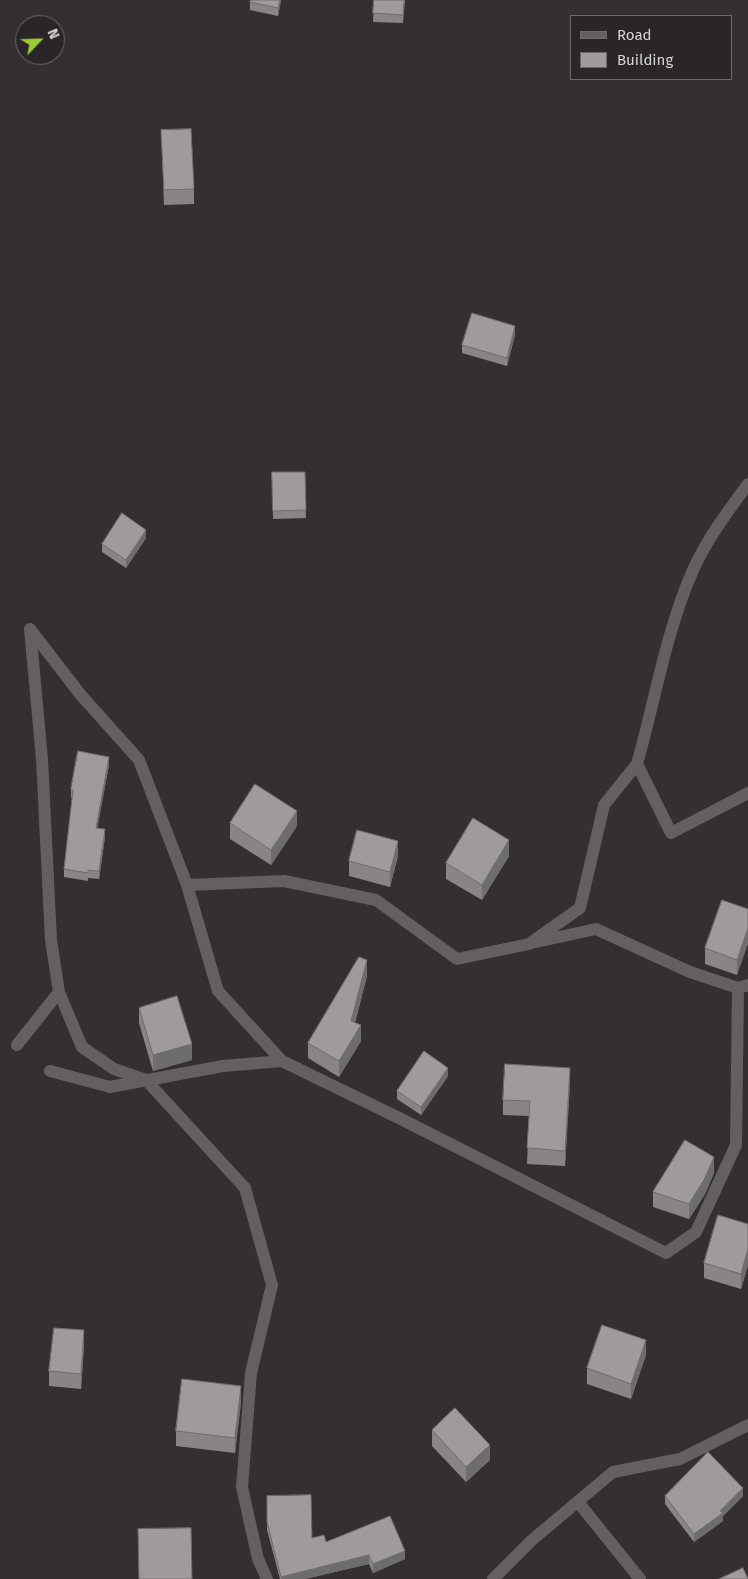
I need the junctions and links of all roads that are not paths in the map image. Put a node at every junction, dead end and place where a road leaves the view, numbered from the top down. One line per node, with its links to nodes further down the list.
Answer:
1 (748, 484): 2 (street)
2 (637, 764): 3 (street); 5 (street)
3 (748, 793)
4 (187, 885): 5 (street); 7 (street); 9 (street)
5 (529, 944): 6 (street)
6 (743, 987): 9 (street)
7 (59, 992): 8 (street); 11 (street)
8 (17, 1046)
9 (282, 1061): 11 (street)
10 (50, 1071): 11 (street)
11 (146, 1080): 14 (street)
12 (748, 1425): 13 (street)
13 (578, 1502): 15 (street); 16 (street)
14 (267, 1579)
15 (493, 1579)
16 (640, 1579)

